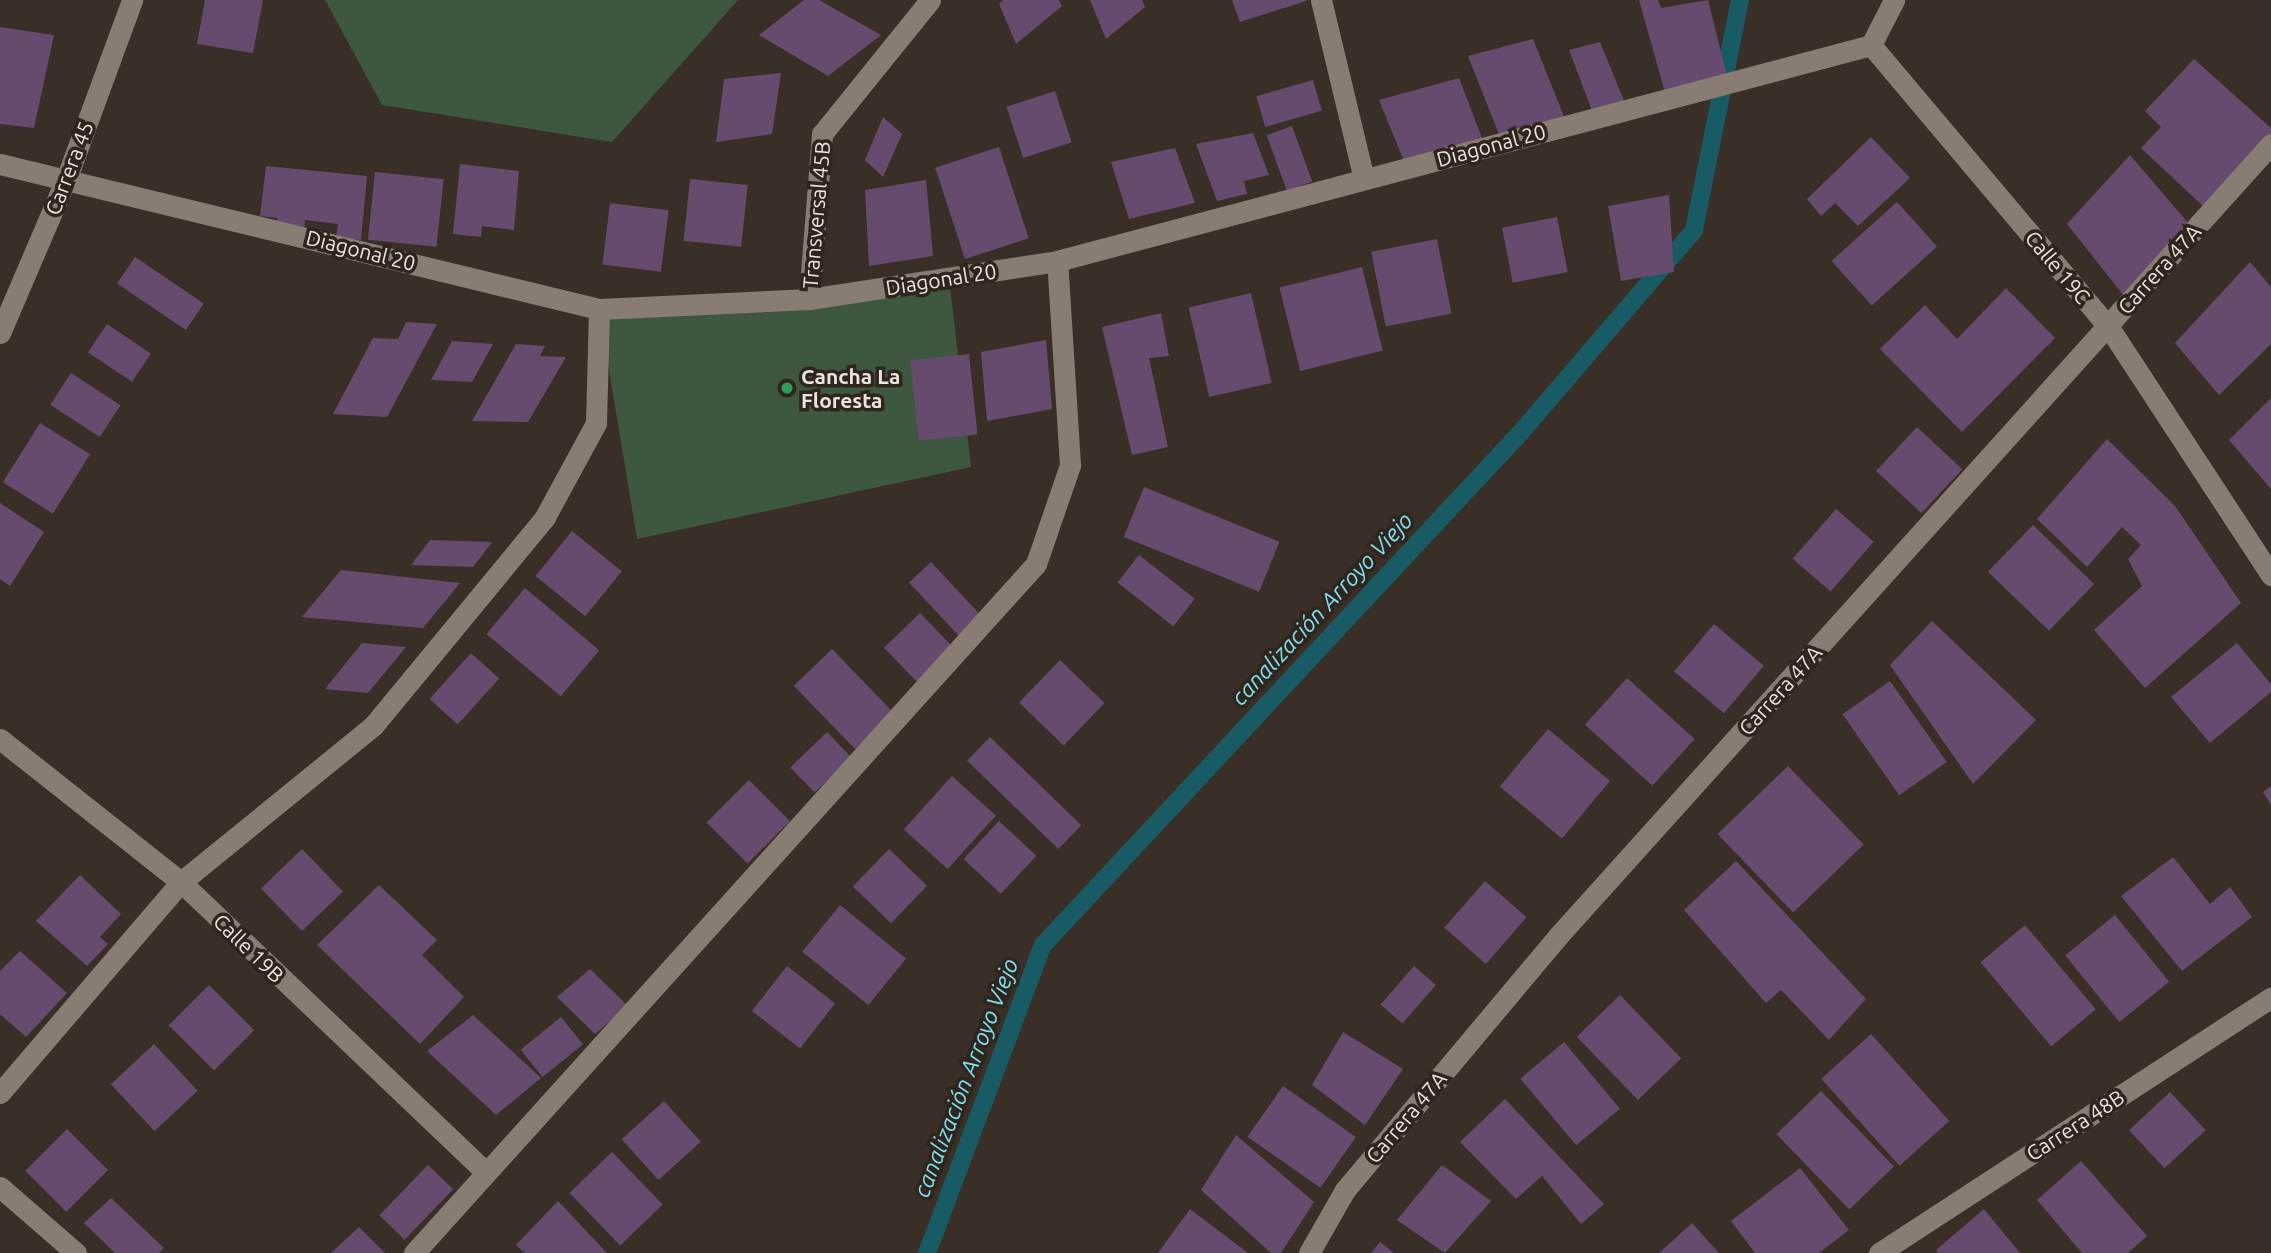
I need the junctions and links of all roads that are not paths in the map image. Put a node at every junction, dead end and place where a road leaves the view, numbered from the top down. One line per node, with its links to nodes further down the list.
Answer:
1 (132, 0): 8 (street, Carrera 45)
2 (930, 0): 11 (street, Transversal 45B)
3 (1321, 0): 9 (street)
4 (1894, 0): 5 (street)
5 (1871, 45): 9 (street, Diagonal 20); 13 (street, Calle 19C)
6 (2271, 144): 13 (street, Carrera 47A)
7 (0, 164): 8 (street, Diagonal 20)
8 (68, 177): 12 (street, Diagonal 20); 14 (street, Carrera 45)
9 (1364, 179): 10 (street, Diagonal 20)
10 (1058, 261): 11 (street, Diagonal 20); 20 (street)
11 (809, 299): 12 (street, Diagonal 20)
12 (599, 309): 17 (street)
13 (2108, 326): 15 (street, Calle 19C); 24 (street, Carrera 47A)
14 (0, 333)
15 (2271, 575)
16 (0, 739): 17 (street, Calle 19B)
17 (181, 882): 19 (street); 20 (street, Calle 19B)
18 (2271, 997): 25 (street, Carrera 48B)
19 (0, 1093)
20 (485, 1172): 23 (street)
21 (0, 1187): 22 (street)
22 (76, 1253)
23 (414, 1253)
24 (1309, 1253)
25 (1879, 1253)

